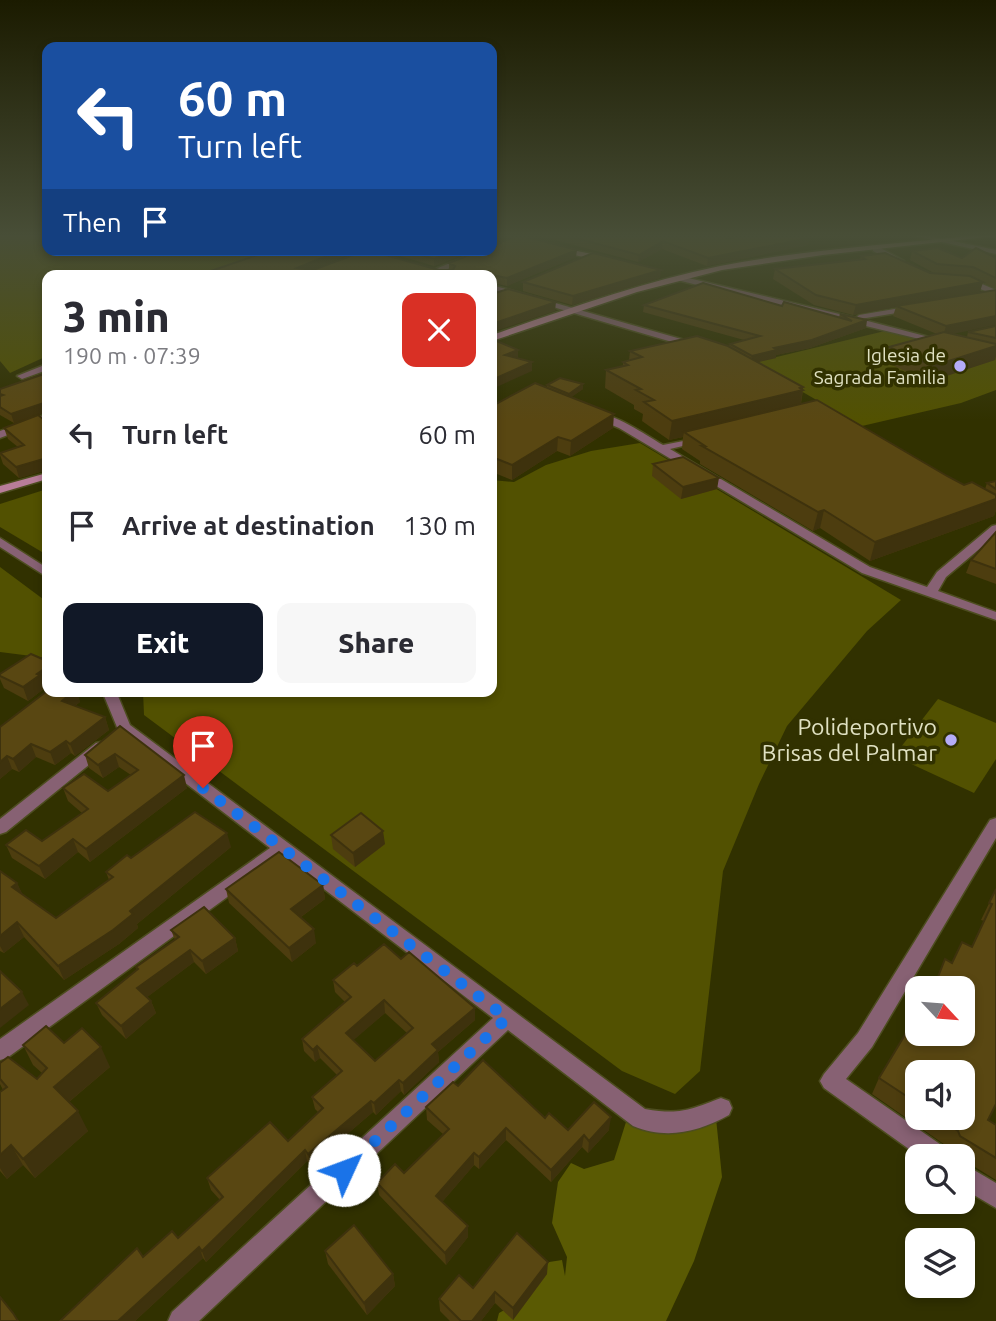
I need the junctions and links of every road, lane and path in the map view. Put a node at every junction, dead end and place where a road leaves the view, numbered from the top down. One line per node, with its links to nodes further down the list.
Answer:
1 (528, 298): 5 (street)
2 (615, 298): 5 (street)
3 (764, 298): 6 (street)
4 (918, 307): 6 (street)
5 (574, 310): 7 (street); 9 (street)
6 (852, 318): 8 (street)
7 (497, 336)
8 (956, 342)
9 (699, 347)
10 (42, 369): 11 (street)
11 (22, 376)
12 (588, 412): 16 (street)
13 (42, 419): 14 (street)
14 (0, 435)
15 (713, 436): 16 (street)
16 (659, 449): 22 (street)
17 (42, 477): 18 (street)
18 (0, 490)
19 (996, 529): 22 (street)
20 (0, 542): 21 (street)
21 (42, 570)
22 (931, 592): 23 (street)
23 (996, 617)
24 (111, 697): 25 (street)
25 (124, 728): 26 (street); 28 (street)
26 (0, 828)
27 (994, 831): 32 (street)
28 (282, 848): 29 (street); 30 (street)
29 (507, 1018): 31 (street); 35 (street)
30 (0, 1051)
31 (721, 1108)
32 (921, 1144)
33 (975, 1183): 34 (street)
34 (996, 1197)
35 (181, 1321)

